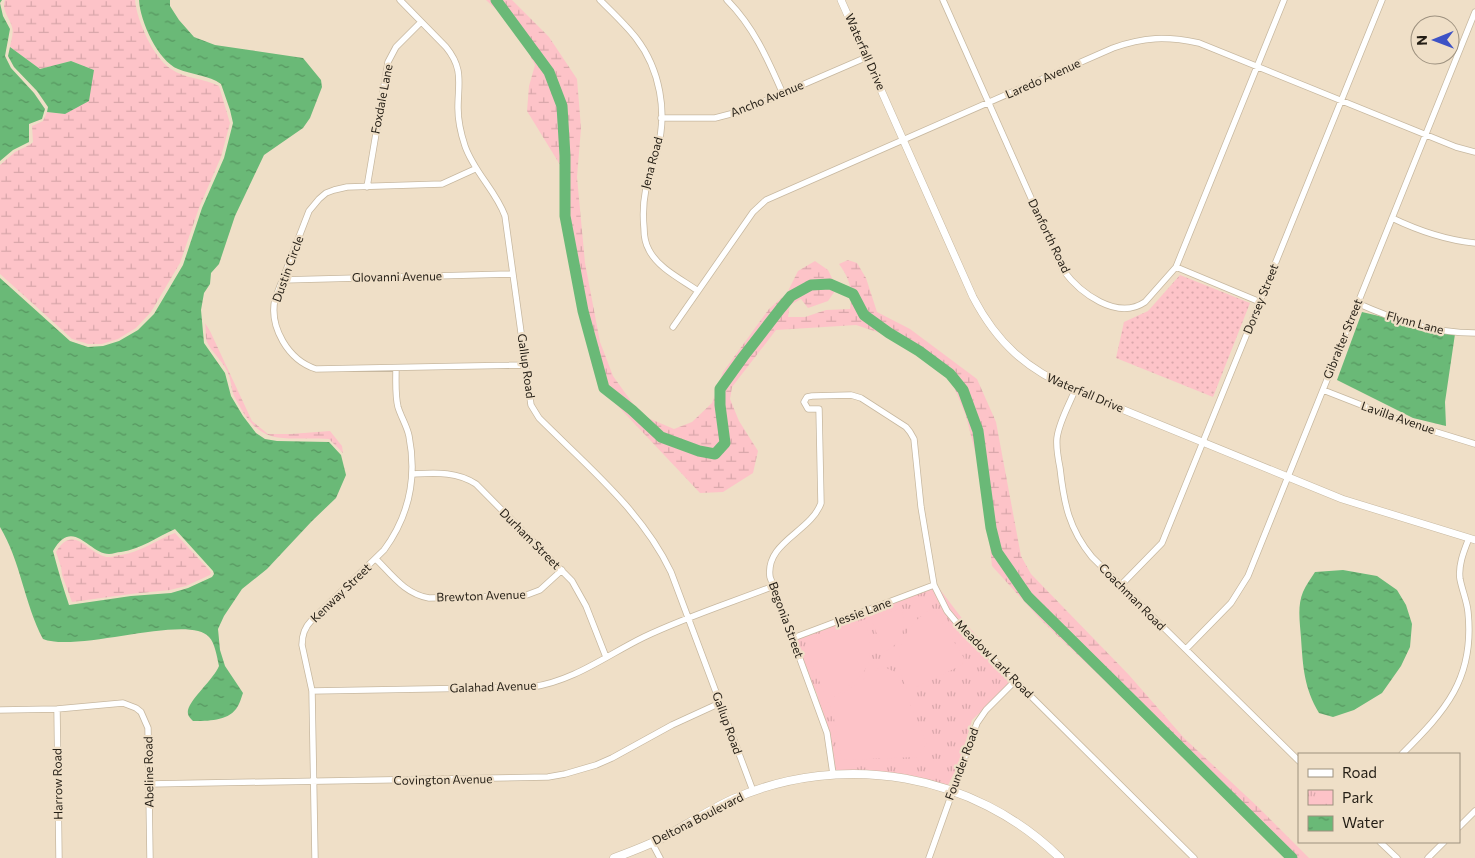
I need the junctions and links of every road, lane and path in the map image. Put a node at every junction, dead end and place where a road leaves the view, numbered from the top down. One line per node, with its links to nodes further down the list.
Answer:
1 (400, 0): 9 (street, Gallup Road)
2 (600, 0): 15 (street, Jena Road)
3 (727, 0): 12 (street)
4 (841, 0): 10 (street, Waterfall Drive)
5 (943, 0): 14 (street, Danforth Road)
6 (1284, 0): 11 (street, Danforth Road)
7 (1382, 0): 13 (street, Dorsey Street)
8 (1475, 12): 16 (street, Gibralter Street)
9 (421, 22): 19 (street, Gallup Road); 20 (street, Foxdale Lane)
10 (867, 57): 12 (street, Ancho Avenue); 17 (street, Waterfall Drive)
11 (1257, 67): 13 (street, Laredo Avenue); 14 (street, Laredo Avenue); 23 (street, Danforth Road)
12 (783, 94): 15 (street, Ancho Avenue)
13 (1341, 101): 16 (street, Laredo Avenue); 27 (street, Dorsey Street)
14 (988, 103): 17 (street, Laredo Avenue); 23 (street, Danforth Road)
15 (662, 118): 26 (street, Jena Road)
16 (1425, 135): 18 (street, Laredo Avenue); 21 (street, Gibralter Street)
17 (904, 140): 26 (street, Laredo Avenue); 33 (street, Waterfall Drive)
18 (1475, 152)
19 (475, 169): 20 (street, Dustin Circle); 24 (street, Gallup Road)
20 (366, 187): 25 (street, Dustin Circle)
21 (1392, 218): 22 (street); 28 (street, Gibralter Street)
22 (1475, 243)
23 (1176, 267): 27 (street)
24 (513, 274): 25 (street, Glovanni Avenue); 31 (street, Gallup Road)
25 (282, 280): 32 (street, Dustin Circle)
26 (698, 291): 29 (street, Laredo Avenue)
27 (1260, 302): 36 (street, Dorsey Street)
28 (1358, 303): 30 (street, Flynn Lane); 34 (street, Gibralter Street)
29 (673, 327)
30 (1475, 334)
31 (525, 365): 32 (street, Dustin Circle); 46 (street, Gallup Road)
32 (396, 368): 38 (street, Kenway Street)
33 (1074, 390): 36 (street, Waterfall Drive); 43 (street, Coachman Road)
34 (1323, 390): 37 (street, Lavilla Avenue); 39 (street, Gibralter Street)
35 (804, 402): 44 (street, Begonia Street); 45 (street, Meadow Lark Road)
36 (1203, 442): 39 (street, Waterfall Drive); 43 (street, Dorsey Street)
37 (1475, 444)
38 (412, 474): 41 (street, Kenway Street); 42 (street, Durham Street)
39 (1288, 477): 40 (street, Waterfall Drive); 48 (street, Gibralter Street)
40 (1472, 539): 55 (street)
41 (376, 559): 42 (street, Brewton Avenue); 51 (street, Kenway Street)
42 (562, 570): 49 (street, Durham Street)
43 (1121, 585): 48 (street, Coachman Road)
44 (774, 586): 46 (street, Galahad Avenue); 47 (street, Begonia Street)
45 (934, 586): 47 (street, Jessie Lane); 50 (street, Meadow Lark Road)
46 (688, 618): 49 (street, Galahad Avenue); 52 (street, Gallup Road)
47 (793, 638): 57 (street, Begonia Street)
48 (1186, 649): 56 (street, Coachman Road)
49 (606, 657): 51 (street, Galahad Avenue)
50 (1015, 681): 60 (street, Founder Road); 74 (street, Meadow Lark Road)
51 (312, 691): 58 (street, Kenway Street)
52 (720, 703): 58 (street, Covington Avenue); 61 (street, Gallup Road)
53 (57, 709): 54 (street, Abeline Road); 59 (street, Abeline Road); 67 (street, Harrow Road)
54 (0, 710)
55 (1403, 753)
56 (1298, 760)
57 (833, 774): 60 (main road, Deltona Boulevard); 61 (main road, Deltona Boulevard)
58 (314, 782): 59 (street, Covington Avenue); 69 (street, Kenway Street)
59 (149, 784): 68 (street, Abeline Road)
60 (953, 790): 72 (street, Founder Road); 73 (main road, Deltona Boulevard)
61 (752, 791): 64 (main road, Deltona Boulevard)
62 (1475, 811): 63 (street)
63 (1460, 826)
64 (652, 843): 70 (main road, Deltona Boulevard); 71 (street)
65 (1381, 843): 75 (street)
66 (1443, 843): 76 (street)
67 (59, 858)
68 (150, 858)
69 (315, 858)
70 (614, 858)
71 (660, 858)
72 (929, 858)
73 (1060, 858)
74 (1194, 858)
75 (1397, 858)
76 (1428, 858)

